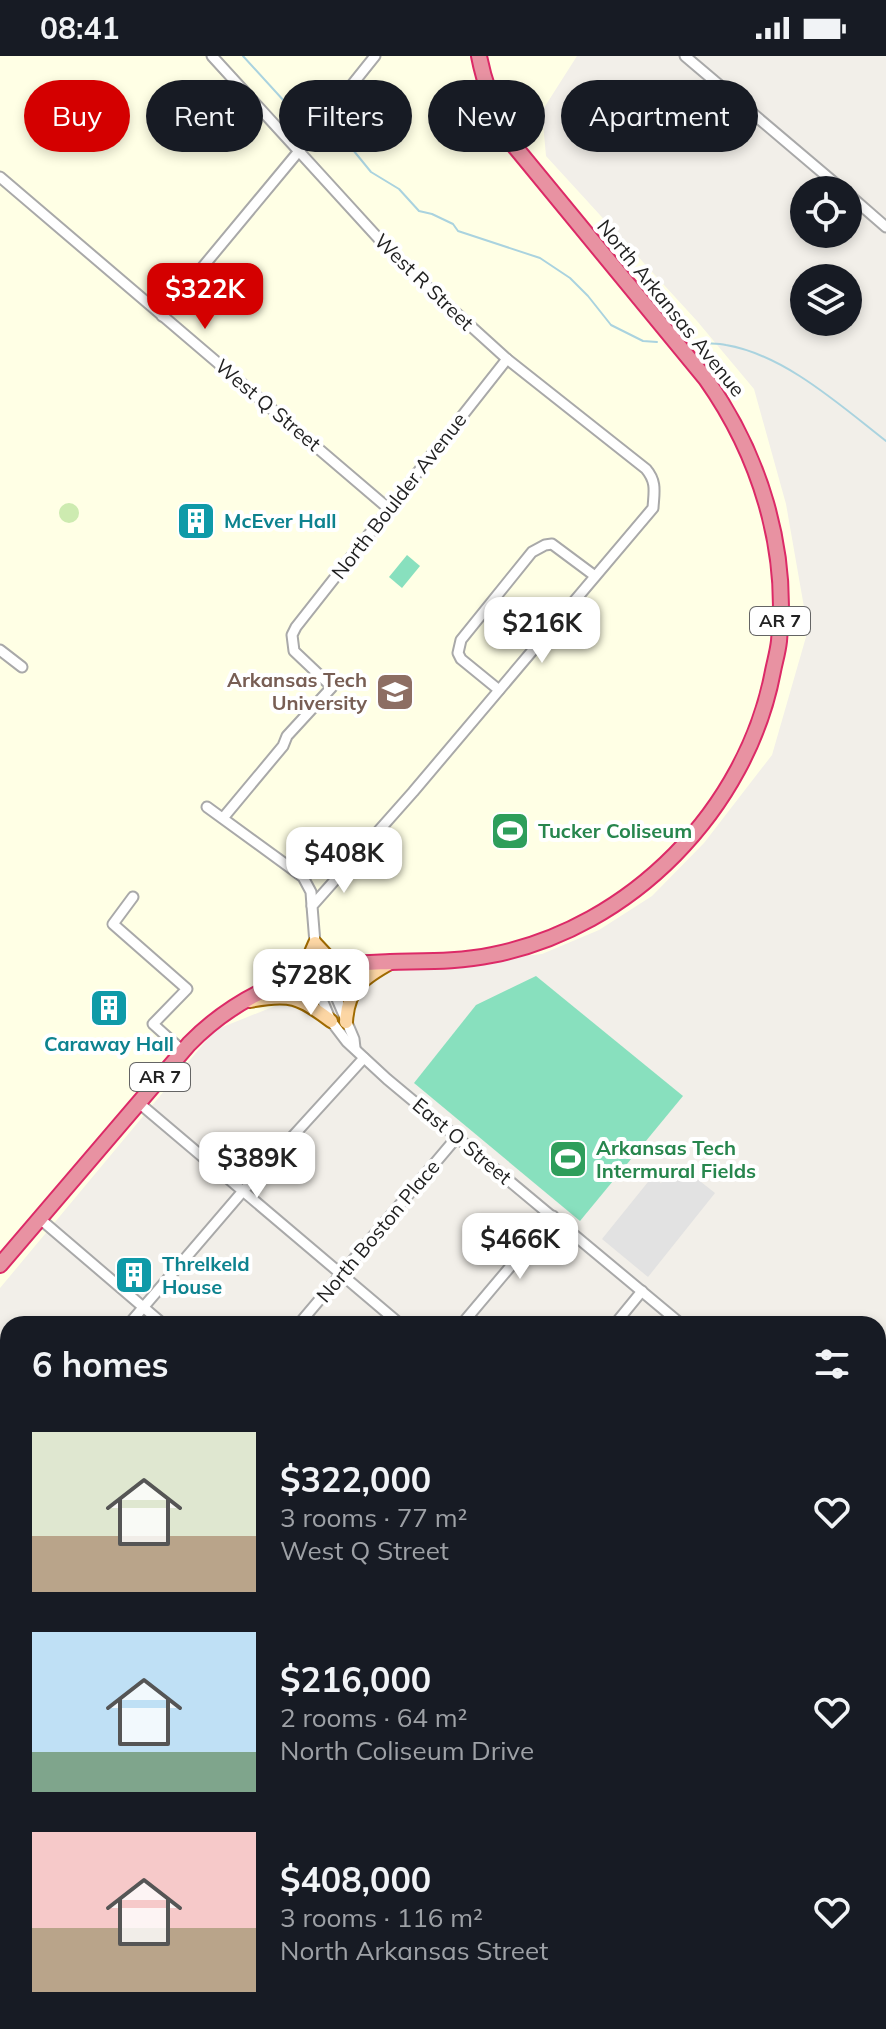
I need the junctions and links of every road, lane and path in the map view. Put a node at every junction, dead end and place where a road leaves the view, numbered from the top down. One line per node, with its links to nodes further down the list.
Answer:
1 (212, 56): 6 (street, West R Street)
2 (375, 56): 5 (street)
3 (479, 56): 25 (highway, North Arkansas Avenue / AR 7)
4 (685, 56): 9 (street)
5 (356, 80)
6 (279, 129)
7 (298, 152): 13 (street)
8 (300, 152): 14 (street, West R Street)
9 (826, 176)
10 (0, 177): 13 (street, West Q Street)
11 (862, 206): 12 (street)
12 (886, 227)
13 (162, 316): 15 (street, West Q Street)
14 (507, 359): 15 (street, North Boulder Avenue); 16 (street, West R Street)
15 (389, 509): 21 (street, North Boulder Avenue)
16 (595, 576): 19 (street); 19 (street)
17 (0, 650): 18 (street)
18 (22, 667)
19 (499, 690): 23 (street)
20 (207, 807): 21 (street)
21 (223, 818): 23 (street)
22 (133, 897): 33 (street)
23 (312, 906): 24 (street)
24 (315, 943): 26 (main road); 27 (street); 28 (main road)
25 (392, 962): 26 (highway, North Arkansas Avenue / AR 7); 31 (main road)
26 (342, 966): 27 (highway, North Arkansas Avenue / AR 7)
27 (320, 969): 28 (highway, North Arkansas Avenue / AR 7); 30 (street, East O Street); 31 (street, East O Street)
28 (293, 978): 29 (highway, North Arkansas Avenue / AR 7)
29 (239, 1003): 30 (main road); 33 (highway, North Arkansas Avenue / AR 7)
30 (331, 1021): 32 (street, East O Street)
31 (346, 1022): 32 (street, East O Street)
32 (355, 1048): 34 (street, East O Street)
33 (183, 1051): 35 (highway, North Arkansas Avenue / AR 7)
34 (364, 1058): 36 (street, East O Street); 37 (street)
35 (139, 1103): 37 (street); 39 (highway, North Arkansas Avenue / AR 7)
36 (457, 1137): 38 (street, East O Street); 41 (street, North Boston Place)
37 (243, 1191): 41 (street); 43 (street)
38 (553, 1216): 42 (street, East O Street); 48 (street)
39 (39, 1218): 40 (highway, North Arkansas Avenue / AR 7); 43 (street)
40 (0, 1265)
41 (342, 1275): 46 (street, North Boston Place); 47 (street)
42 (642, 1291): 49 (street); 50 (street, East O Street)
43 (143, 1308): 44 (street); 45 (street)
44 (136, 1316)
45 (153, 1316)
46 (306, 1316)
47 (391, 1316)
48 (469, 1316)
49 (622, 1316)
50 (672, 1316)

